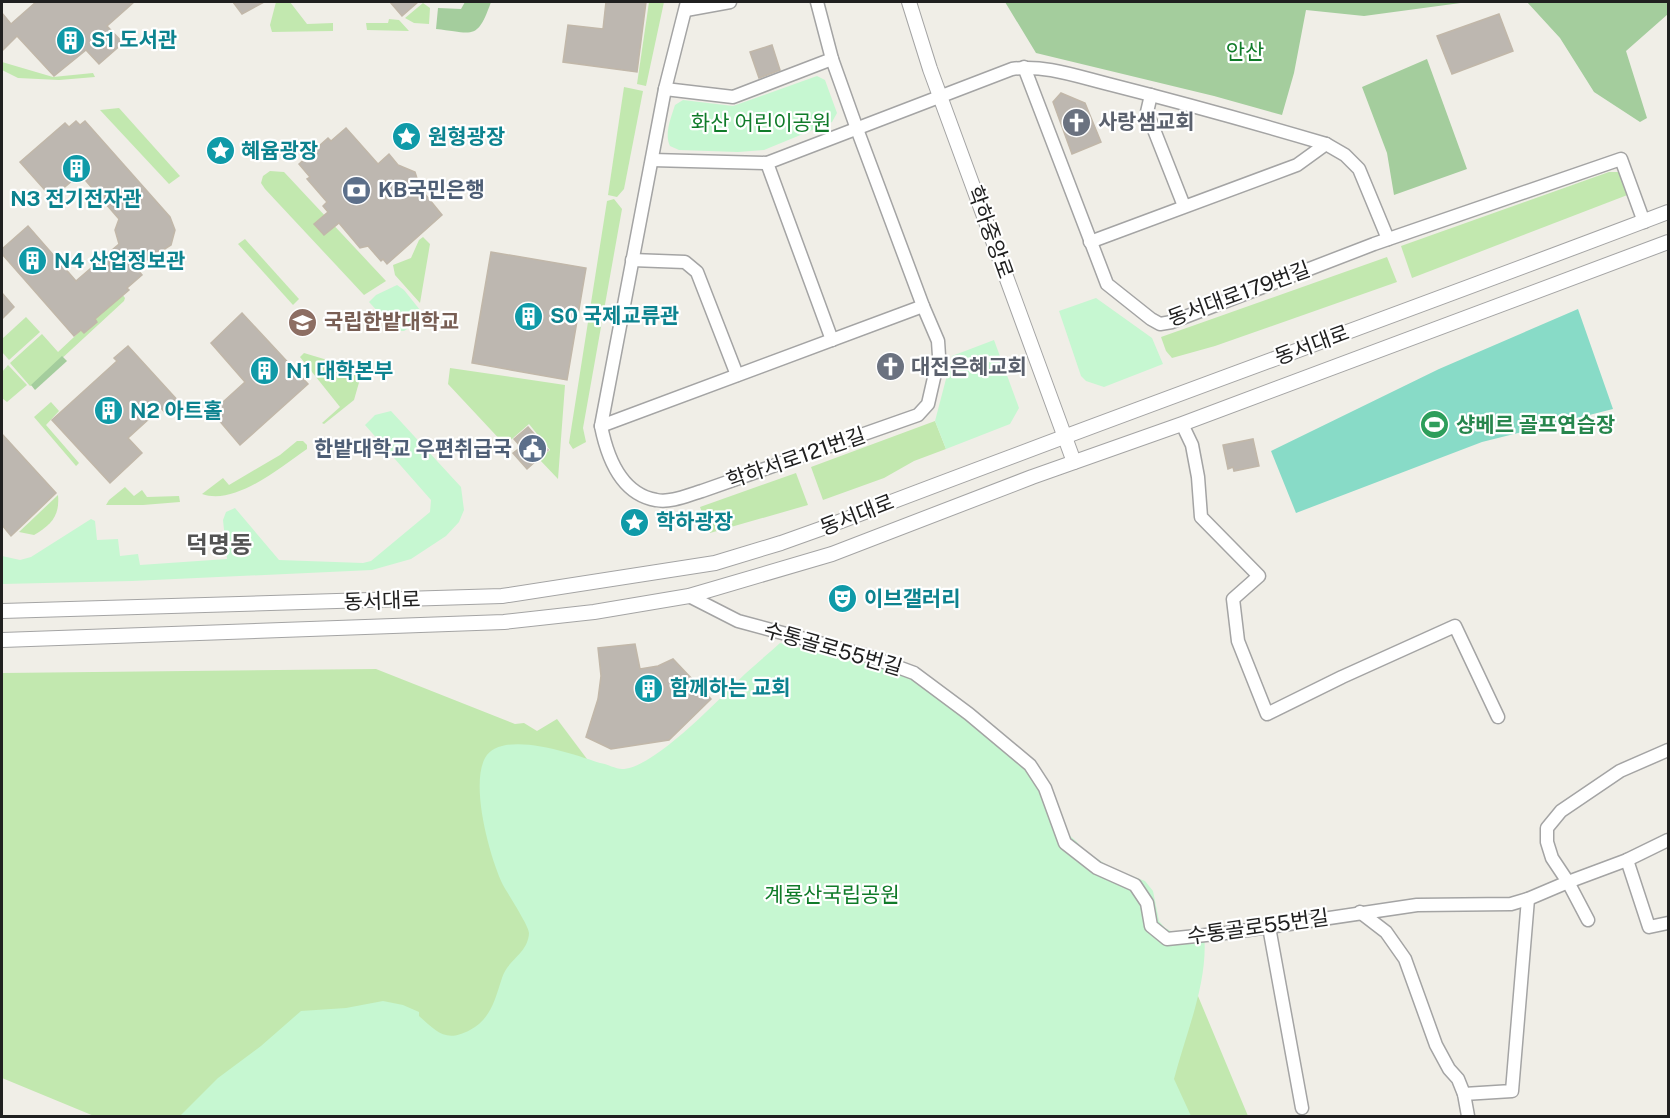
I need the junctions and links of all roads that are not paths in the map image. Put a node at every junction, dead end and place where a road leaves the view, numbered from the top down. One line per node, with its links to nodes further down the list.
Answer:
1 (730, 2): 4 (street, 학하서로121번길)
2 (817, 2): 5 (street, 학하서로121번길)
3 (909, 2): 9 (street, 학하중앙로)
4 (686, 6): 7 (street, 학하서로121번길)
5 (832, 59): 7 (street); 10 (street, 학하서로121번길)
6 (1024, 67): 8 (street); 9 (street); 18 (street, 동서대로179번길)
7 (665, 89): 12 (street, 학하서로121번길)
8 (1151, 95): 11 (street); 14 (street)
9 (940, 96): 10 (street); 26 (street, 학하중앙로)
10 (856, 129): 13 (street); 21 (street, 학하서로121번길)
11 (1326, 144): 14 (street); 17 (street)
12 (652, 160): 13 (street); 20 (street, 학하서로121번길)
13 (767, 163): 22 (street)
14 (1184, 206): 18 (street)
15 (1668, 212): 16 (street, 동서대로)
16 (1644, 222): 17 (street, 동서대로179번길); 26 (street, 동서대로)
17 (1388, 239): 18 (street, 동서대로179번길)
18 (1090, 242)
19 (1668, 242): 24 (street, 동서대로)
20 (632, 260): 23 (street); 25 (street, 학하서로121번길)
21 (923, 306): 22 (street); 25 (street, 학하서로121번길)
22 (832, 340): 23 (street)
23 (737, 375): 25 (street)
24 (1182, 424): 27 (street, 동서대로); 31 (street)
25 (601, 426)
26 (1064, 436): 27 (street, 학하중앙로); 29 (street, 동서대로)
27 (1074, 462): 28 (street, 동서대로)
28 (689, 596): 30 (street, 동서대로); 40 (street, 수통골로55번길)
29 (2, 611)
30 (2, 640)
31 (1498, 717)
32 (1668, 750): 35 (street)
33 (1668, 840): 34 (street, 수통골로55번길)
34 (1627, 860): 35 (street, 수통골로55번길); 39 (street)
35 (1568, 882): 36 (street, 수통골로55번길); 38 (street)
36 (1528, 899): 37 (street, 수통골로55번길); 41 (street)
37 (1360, 912): 40 (street, 수통골로55번길); 41 (street)
38 (1588, 920)
39 (1668, 923)
40 (1269, 927): 42 (street)
41 (1464, 1094): 43 (street)
42 (1302, 1108)
43 (1468, 1116)

